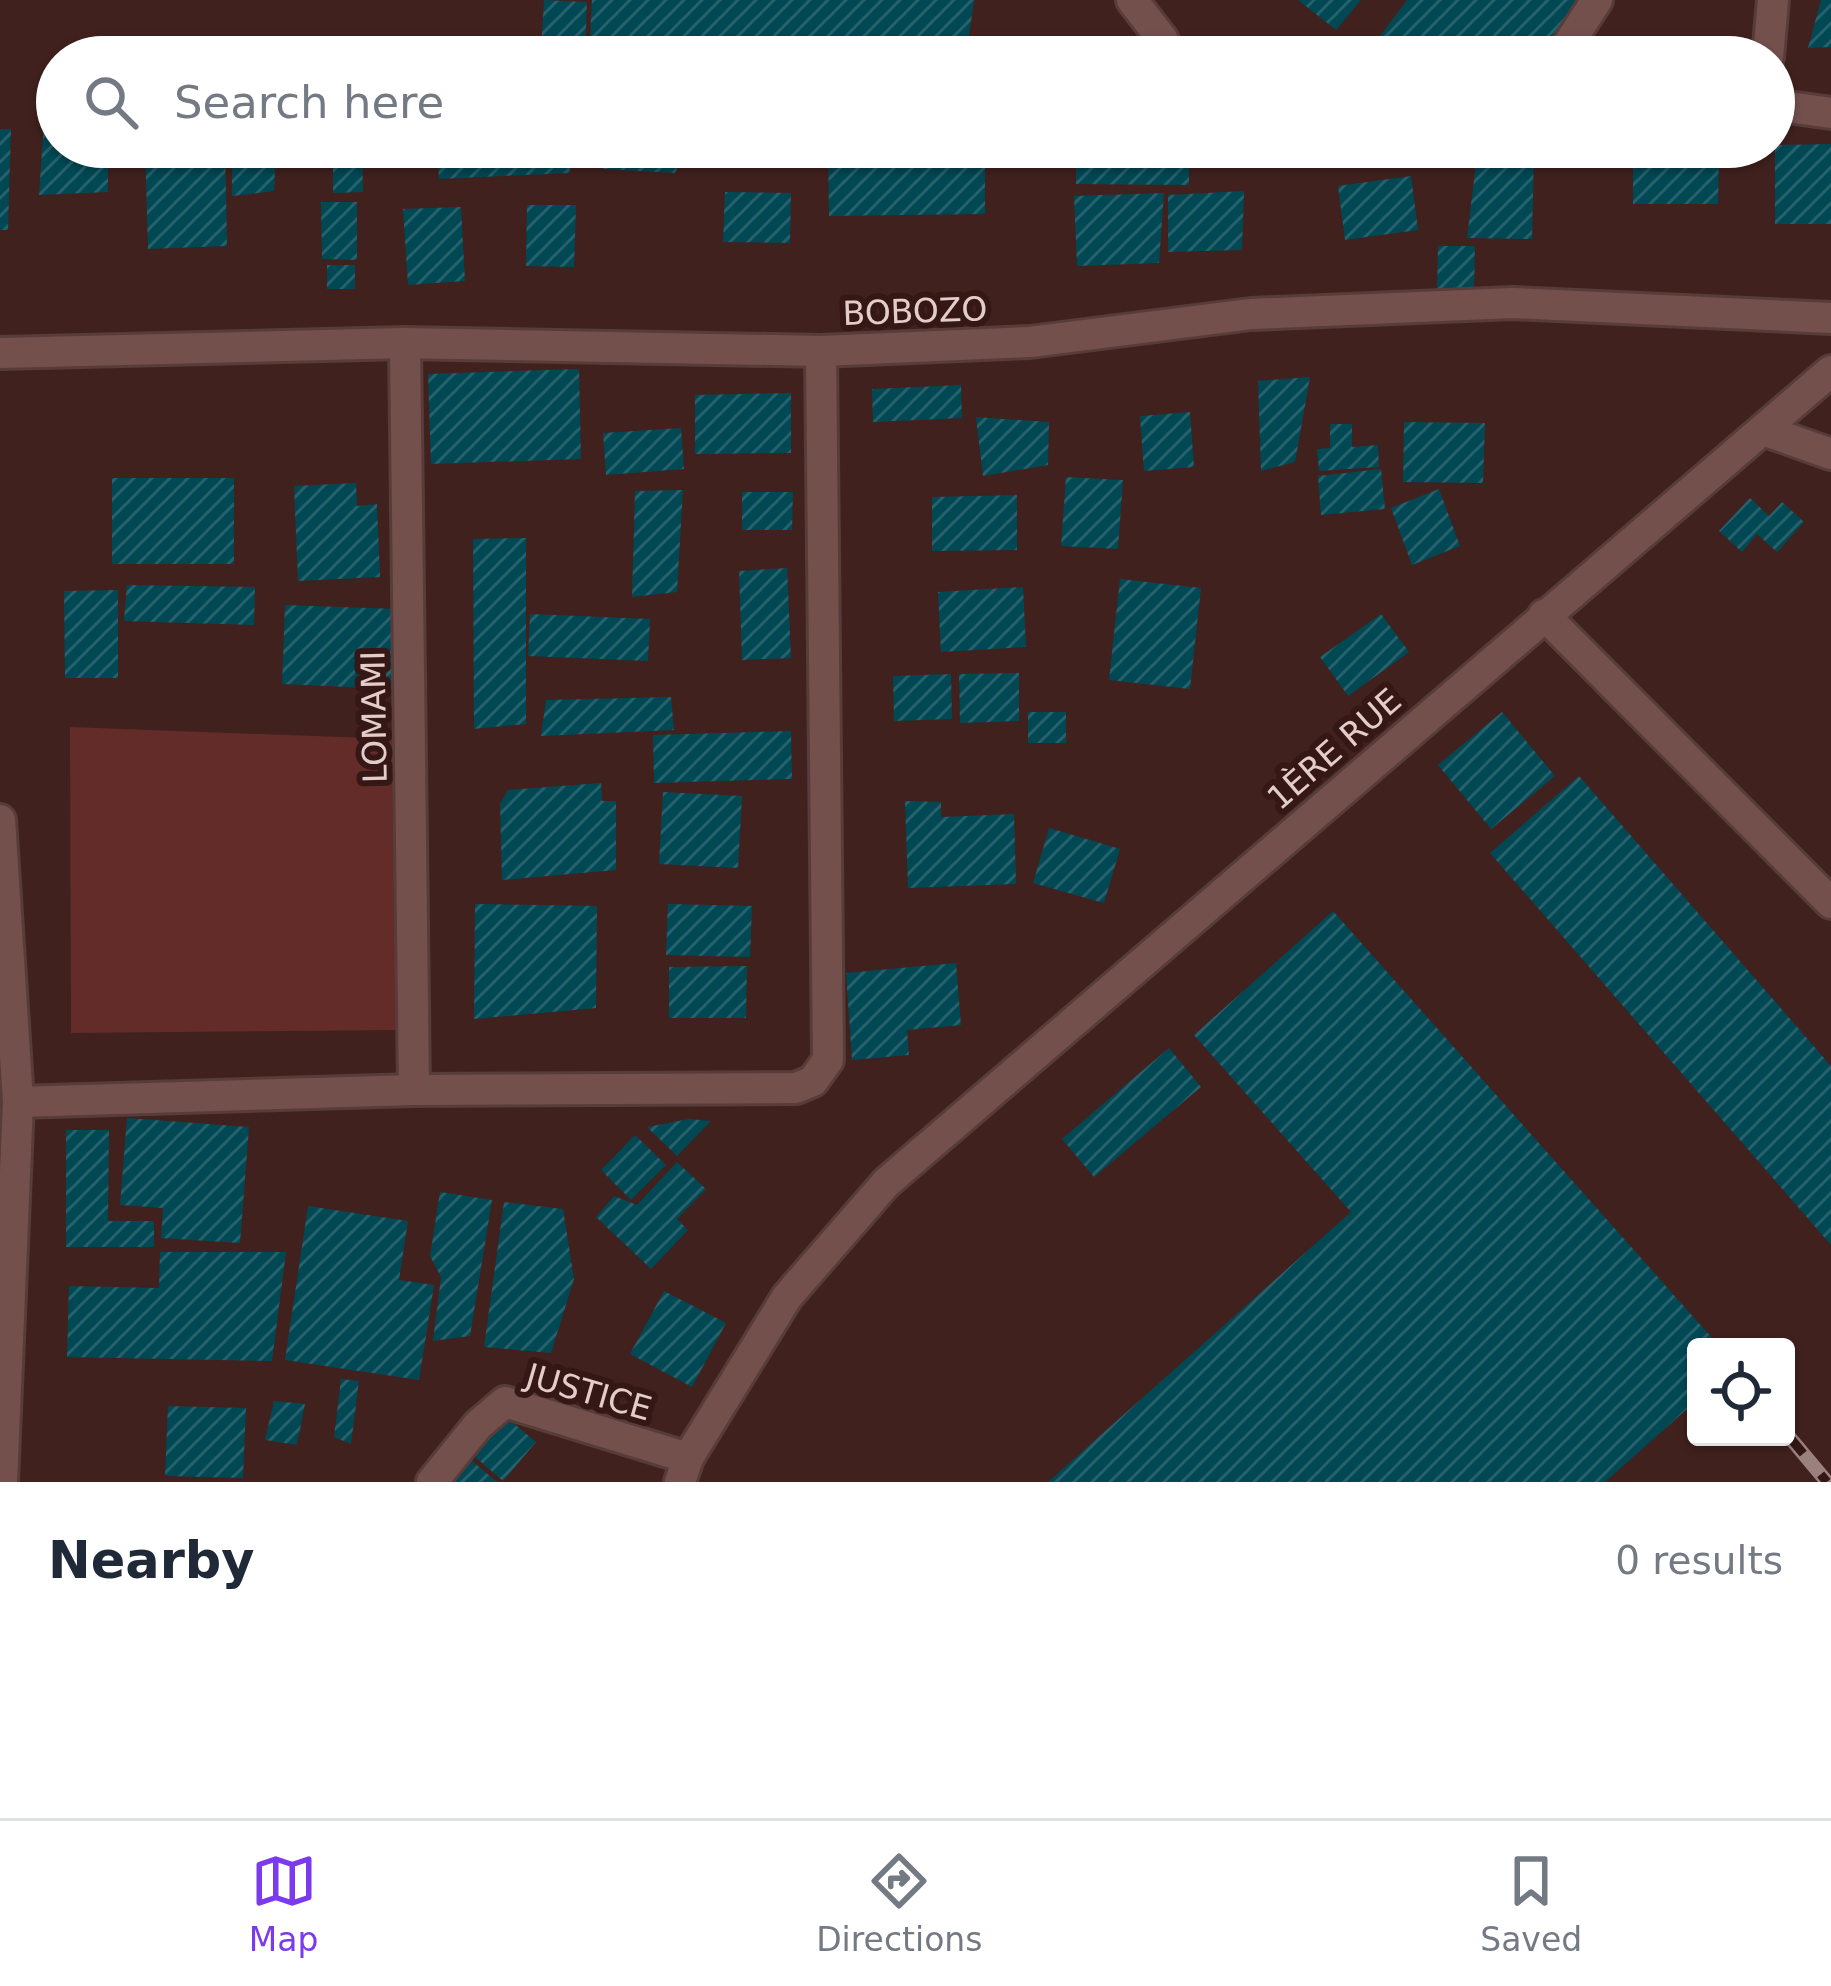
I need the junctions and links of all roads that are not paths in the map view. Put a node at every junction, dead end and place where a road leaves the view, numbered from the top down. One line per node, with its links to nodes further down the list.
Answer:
1 (1132, 0): 4 (street)
2 (1597, 0): 5 (street)
3 (1773, 0): 6 (street)
4 (1160, 36)
5 (1574, 36)
6 (1770, 36)
7 (1795, 108): 8 (street)
8 (1831, 113)
9 (1831, 318): 11 (street, BOBOZO)
10 (405, 343): 11 (street, BOBOZO); 12 (street, BOBOZO); 19 (street, LOMAMI)
11 (821, 351): 19 (street)
12 (0, 353)
13 (1831, 371): 14 (street, 1ÈRE RUE)
14 (1766, 431): 15 (street); 16 (street, 1ÈRE RUE)
15 (1831, 454)
16 (1544, 615): 18 (street); 21 (street, 1ÈRE RUE)
17 (0, 820): 20 (street)
18 (1831, 903)
19 (414, 1090): 20 (street)
20 (18, 1102): 22 (street)
21 (684, 1470): 23 (street, JUSTICE)
22 (2, 1482)
23 (432, 1482)

